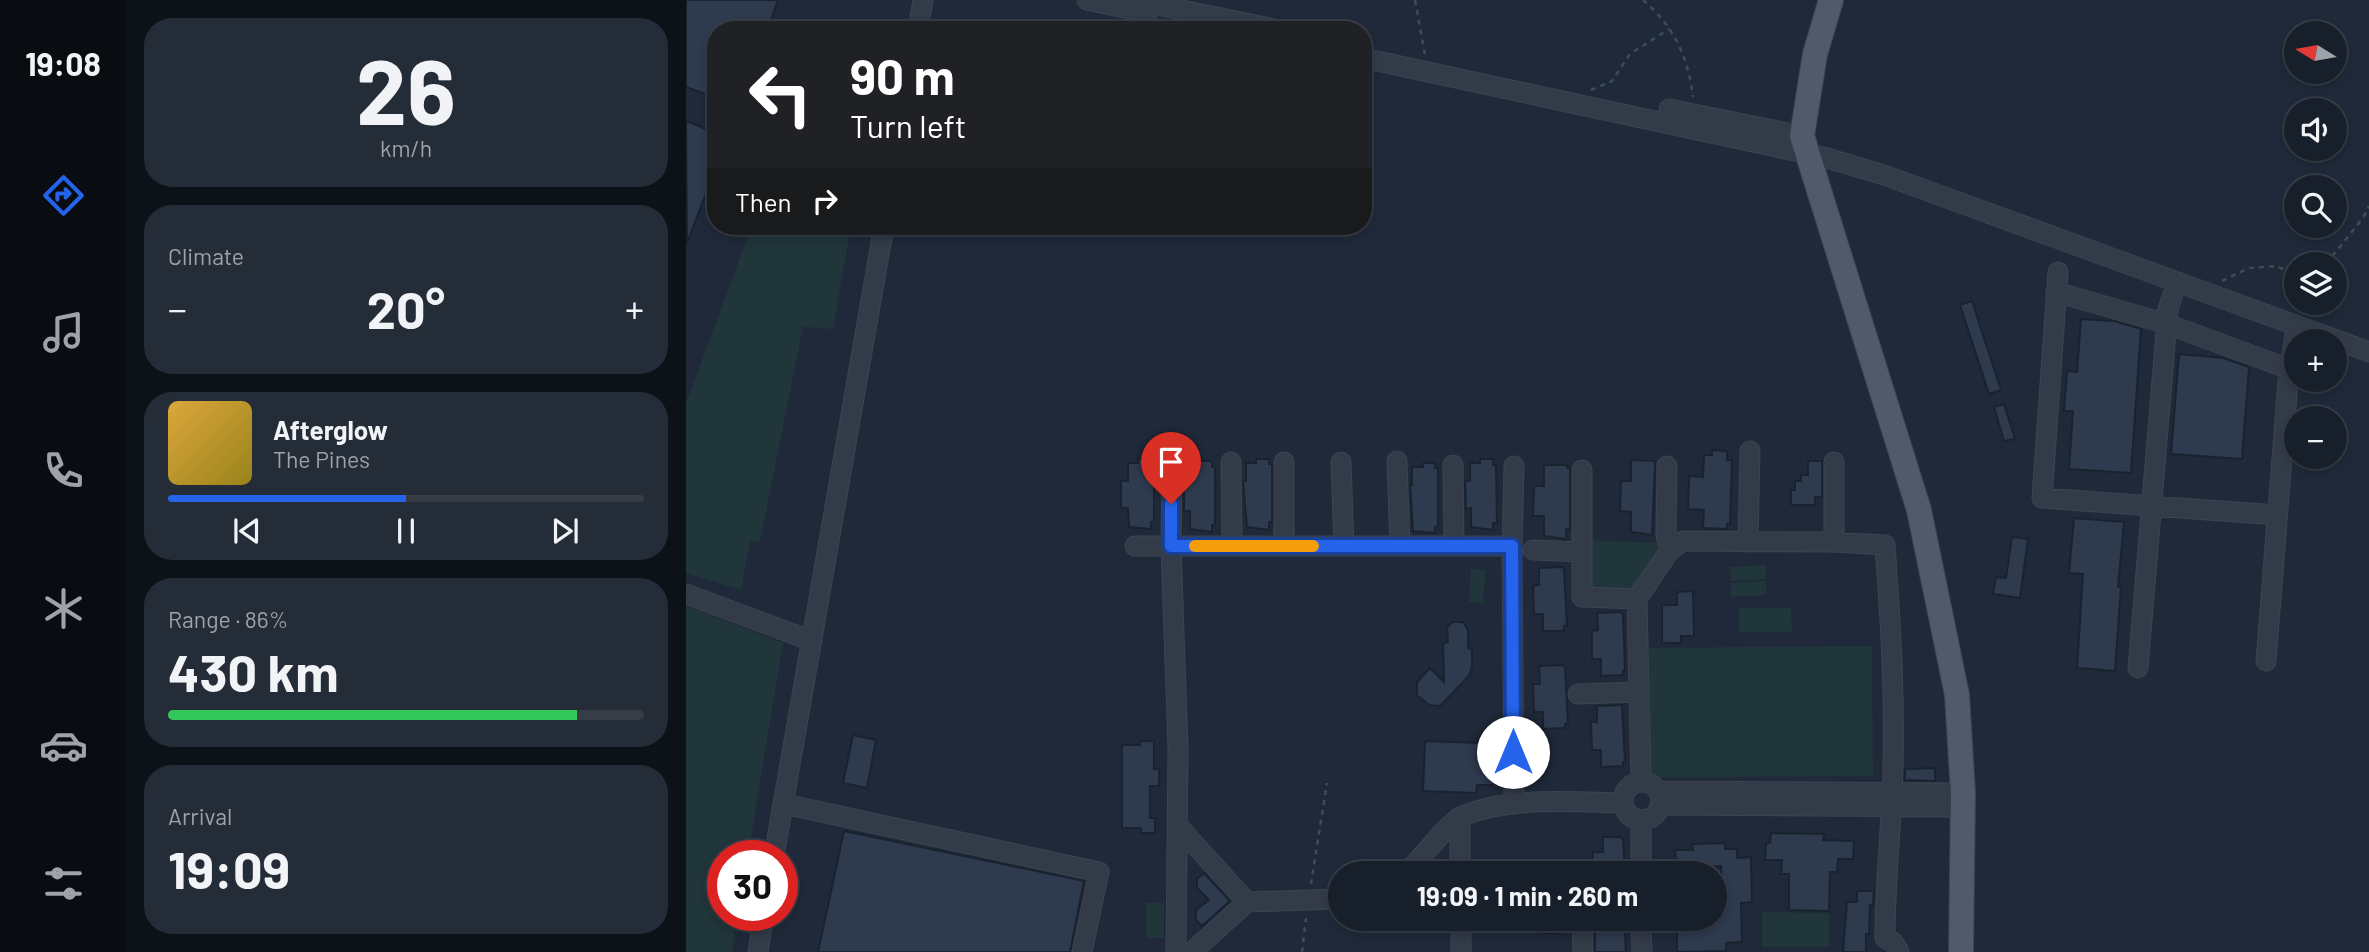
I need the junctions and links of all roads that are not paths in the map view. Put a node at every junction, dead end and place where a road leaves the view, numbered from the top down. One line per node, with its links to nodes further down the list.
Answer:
1 (923, 0): 5 (street)
2 (1087, 0): 6 (street)
3 (1133, 0): 7 (street)
4 (1831, 0): 10 (main road)
5 (920, 21)
6 (1186, 21)
7 (1235, 21)
8 (1372, 49): 10 (street)
9 (1372, 60): 10 (street)
10 (1804, 144): 13 (street); 56 (main road)
11 (882, 235): 49 (street)
12 (2058, 272): 14 (street)
13 (2176, 282): 15 (street); 16 (street)
14 (2056, 292): 15 (street); 32 (street)
15 (2167, 324): 19 (street); 32 (street)
16 (2297, 326): 17 (street); 18 (street)
17 (2296, 329)
18 (2369, 352)
19 (2284, 367)
20 (2287, 392): 33 (street)
21 (1750, 451): 34 (street)
22 (1397, 461): 41 (street)
23 (1172, 462): 37 (street)
24 (1231, 462): 38 (street)
25 (1284, 462): 39 (street)
26 (1341, 462): 40 (street)
27 (1834, 462): 35 (street)
28 (1453, 465): 42 (street)
29 (1514, 466): 43 (street)
30 (1667, 466): 45 (street)
31 (1581, 470): 46 (street)
32 (2151, 506): 33 (street); 51 (street)
33 (2277, 515): 50 (street)
34 (1748, 542): 35 (street); 45 (street)
35 (1835, 542): 55 (street)
36 (1135, 546): 37 (street)
37 (1171, 546): 38 (street); 62 (street)
38 (1232, 546): 39 (street)
39 (1284, 546): 40 (street)
40 (1344, 546): 41 (street)
41 (1400, 546): 42 (street)
42 (1454, 546): 43 (street)
43 (1512, 546): 59 (street)
44 (1533, 550): 46 (street)
45 (1670, 550): 48 (street)
46 (1582, 552): 48 (street)
47 (686, 594): 49 (street)
48 (1637, 599): 52 (street)
49 (812, 641): 58 (street)
50 (2266, 661)
51 (2138, 668)
52 (1639, 692): 53 (street); 54 (street)
53 (1578, 694)
54 (1653, 793): 55 (street); 57 (street); 61 (street)
55 (1892, 799): 56 (street); 80 (street)
56 (1963, 800): 81 (main road)
57 (1623, 803): 59 (street); 61 (street)
58 (784, 804): 63 (street); 74 (street)
59 (1514, 804): 60 (street)
60 (1460, 817): 64 (street); 65 (street)
61 (1641, 820): 66 (street)
62 (1177, 825): 68 (street); 75 (street)
63 (778, 840)
64 (1418, 861)
65 (1460, 861)
66 (1641, 861)
67 (1328, 899): 68 (street)
68 (1247, 902): 76 (street)
69 (761, 931): 73 (street)
70 (1461, 931): 77 (street)
71 (1582, 931): 78 (street)
72 (1641, 931): 79 (street)
73 (758, 952)
74 (1082, 952)
75 (1176, 952)
76 (1192, 952)
77 (1461, 952)
78 (1583, 952)
79 (1642, 952)
80 (1899, 952)
81 (1961, 952)

